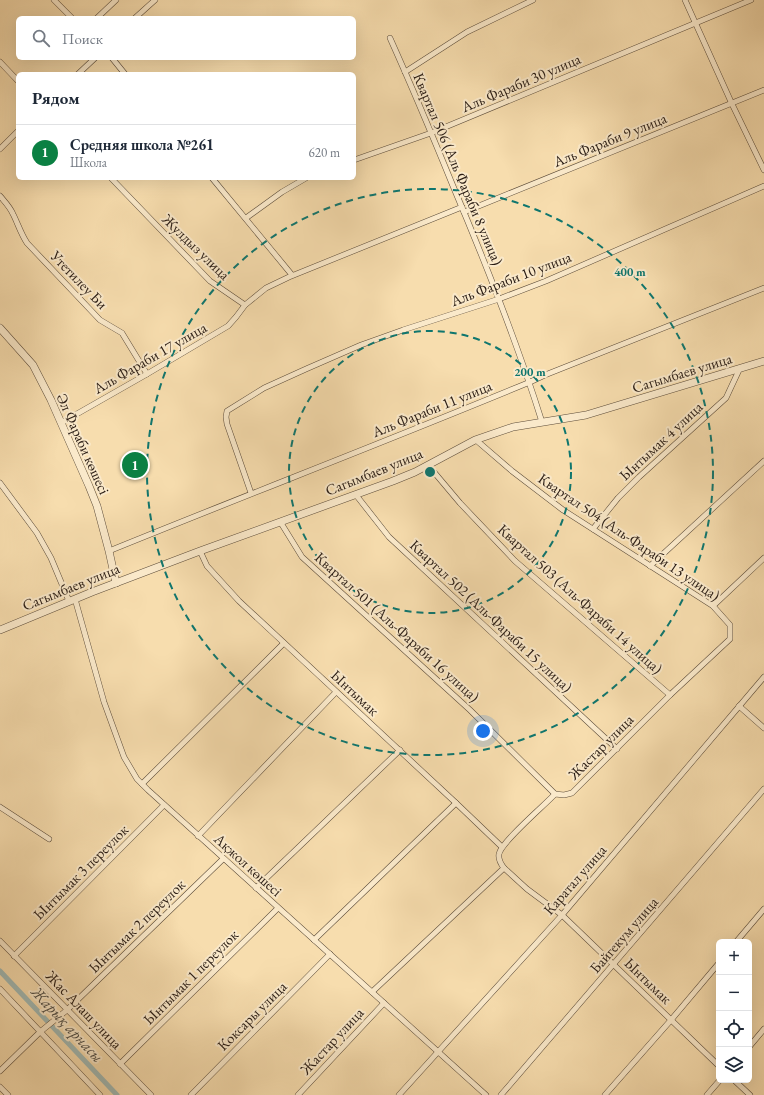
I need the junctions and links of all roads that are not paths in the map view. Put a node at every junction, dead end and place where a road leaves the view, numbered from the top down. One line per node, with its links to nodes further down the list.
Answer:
1 (54, 0): 7 (street)
2 (116, 0): 8 (street)
3 (155, 0): 9 (street)
4 (533, 0): 17 (street)
5 (685, 0): 10 (street)
6 (751, 0): 10 (street, Аль Фараби 30 улица)
7 (70, 16)
8 (99, 16)
9 (137, 16)
10 (695, 24): 20 (street); 22 (street, Аль Фараби 30 улица)
11 (390, 38): 17 (street, Квартал 506 (Аль Фараби 8 улица))
12 (93, 60): 15 (street)
13 (114, 60): 16 (street)
14 (0, 62): 18 (street)
15 (80, 72)
16 (123, 72)
17 (405, 72): 22 (street, Квартал 506 (Аль Фараби 8 улица))
18 (16, 79)
19 (764, 90): 20 (street, Аль Фараби 9 улица)
20 (732, 104): 25 (street); 31 (street, Аль Фараби 9 улица)
21 (16, 133): 23 (street)
22 (431, 133): 24 (street, Аль Фараби 30 улица); 31 (street, Квартал 506 (Аль Фараби 8 улица))
23 (0, 149)
24 (356, 159)
25 (764, 170)
26 (113, 180): 36 (street, Жулдыз улица)
27 (214, 180): 32 (street)
28 (303, 180): 32 (street)
29 (764, 186): 35 (street, Аль Фараби 10 улица)
30 (0, 196): 40 (street, Утетилеу Би)
31 (463, 209): 33 (street, Аль Фараби 9 улица); 35 (street, Квартал 506 (Аль Фараби 8 улица))
32 (246, 218): 33 (street)
33 (292, 275): 36 (street)
34 (764, 288): 41 (street, Аль Фараби 11 улица)
35 (500, 299): 41 (street, Квартал 506 (Аль Фараби 8 улица)); 48 (street, Аль Фараби 10 улица)
36 (245, 305): 40 (street, Аль Фараби 17 улица)
37 (0, 328): 43 (street, Әл Фараби көшесі)
38 (764, 361): 39 (street, Сагымбаев улица)
39 (740, 368): 42 (street, Сагымбаев улица); 51 (street, Ынтымак 4 улица)
40 (147, 374): 43 (street, Аль Фараби 17 улица)
41 (530, 382): 42 (street, Квартал 506 (Аль Фараби 8 улица)); 48 (street, Аль Фараби 11 улица)
42 (542, 422): 44 (street, Сагымбаев улица)
43 (61, 423): 52 (street, Әл Фараби көшесі)
44 (476, 440): 46 (street, Сагымбаев улица); 51 (street, Квартал 504 (Аль-Фараби 13 улица))
45 (764, 461): 55 (street)
46 (428, 465): 49 (street, Сагымбаев улица); 64 (street, Квартал 503 (Аль-Фараби 14 улица))
47 (0, 483): 57 (street, Ақжол көшесі)
48 (251, 493): 52 (street, Аль Фараби 11 улица)
49 (356, 495): 50 (street, Сагымбаев улица); 67 (street, Квартал 502 (Аль-Фараби 15 улица))
50 (281, 522): 53 (street, Сагымбаев улица); 71 (street, Квартал 501 (Аль-Фараби 16 улица))
51 (593, 529): 55 (street, Квартал 504 (Аль-Фараби 13 улица))
52 (109, 551): 56 (street, Әл Фараби көшесі)
53 (200, 551): 56 (street, Сагымбаев улица); 61 (street, Ынтымак)
54 (764, 558): 58 (street)
55 (650, 566): 58 (street, Квартал 504 (Аль-Фараби 13 улица))
56 (116, 583): 57 (street, Сагымбаев улица)
57 (72, 600): 60 (street, Сагымбаев улица); 69 (street, Ақжол көшесі)
58 (713, 606): 59 (street, Квартал 504 (Аль-Фараби 13 улица))
59 (730, 625): 64 (street, Жастар улица)
60 (0, 629)
61 (284, 643): 63 (street, Ынтымак); 69 (street)
62 (764, 677): 65 (street, Каратал улица)
63 (336, 692): 68 (street, Ынтымак); 75 (street)
64 (670, 695): 67 (street, Жастар улица)
65 (739, 706): 66 (street); 83 (street, Каратал улица)
66 (764, 728)
67 (617, 749): 71 (street, Жастар улица)
68 (400, 750): 72 (street, Ынтымак); 80 (street)
69 (142, 784): 73 (street, Ақжол көшесі)
70 (764, 789): 89 (street, Байгекум улица)
71 (556, 794): 77 (street)
72 (456, 803): 77 (street, Ынтымак); 85 (street)
73 (164, 805): 75 (street, Ақжол көшесі); 88 (street, Ынтымак 3 переулок)
74 (0, 806): 76 (street)
75 (198, 836): 78 (street, Ақжол көшесі)
76 (49, 839)
77 (502, 847): 79 (street)
78 (224, 858): 80 (street, Ақжол көшесі); 94 (street, Ынтымак 2 переулок)
79 (504, 868): 83 (street, Ынтымак); 92 (street, Жастар улица)
80 (256, 888): 81 (street, Ақжол көшесі)
81 (278, 908): 85 (street, Ақжол көшесі); 101 (street, Ынтымак 1 переулок)
82 (764, 909): 84 (street)
83 (562, 915): 89 (street, Ынтымак); 99 (street, Каратал улица)
84 (739, 939)
85 (314, 940): 87 (street, Ақжол көшесі)
86 (0, 941): 88 (street, Жас Алаш улица)
87 (330, 954): 92 (street, Ақжол көшесі); 109 (street, Коксары улица)
88 (14, 956): 94 (street, Жас Алаш улица)
89 (614, 965): 95 (street, Ынтымак); 113 (street, Байгекум улица)
90 (716, 967): 95 (street)
91 (0, 989): 97 (street)
92 (372, 992): 93 (street, Ақжол көшесі)
93 (384, 1003): 99 (street, Ақжол көшесі); 110 (street, Жастар улица)
94 (67, 1010): 97 (street, Ынтымак 2 переулок); 101 (street, Жас Алаш улица)
95 (671, 1020): 100 (street, Ынтымак); 114 (street)
96 (764, 1029): 98 (street)
97 (40, 1032): 102 (street, Ынтымак 2 переулок); 107 (street)
98 (752, 1043)
99 (438, 1051): 111 (street, Каратал улица); 112 (street, Ақжол көшесі)
100 (716, 1063)
101 (120, 1064): 108 (street, Жас Алаш улица)
102 (0, 1071)
103 (717, 1083): 115 (street)
104 (737, 1083): 116 (street)
105 (0, 1087): 106 (street)
106 (8, 1095)
107 (100, 1095)
108 (151, 1095)
109 (191, 1095)
110 (298, 1095)
111 (399, 1095)
112 (486, 1095)
113 (501, 1095)
114 (605, 1095)
115 (707, 1095)
116 (750, 1095)

